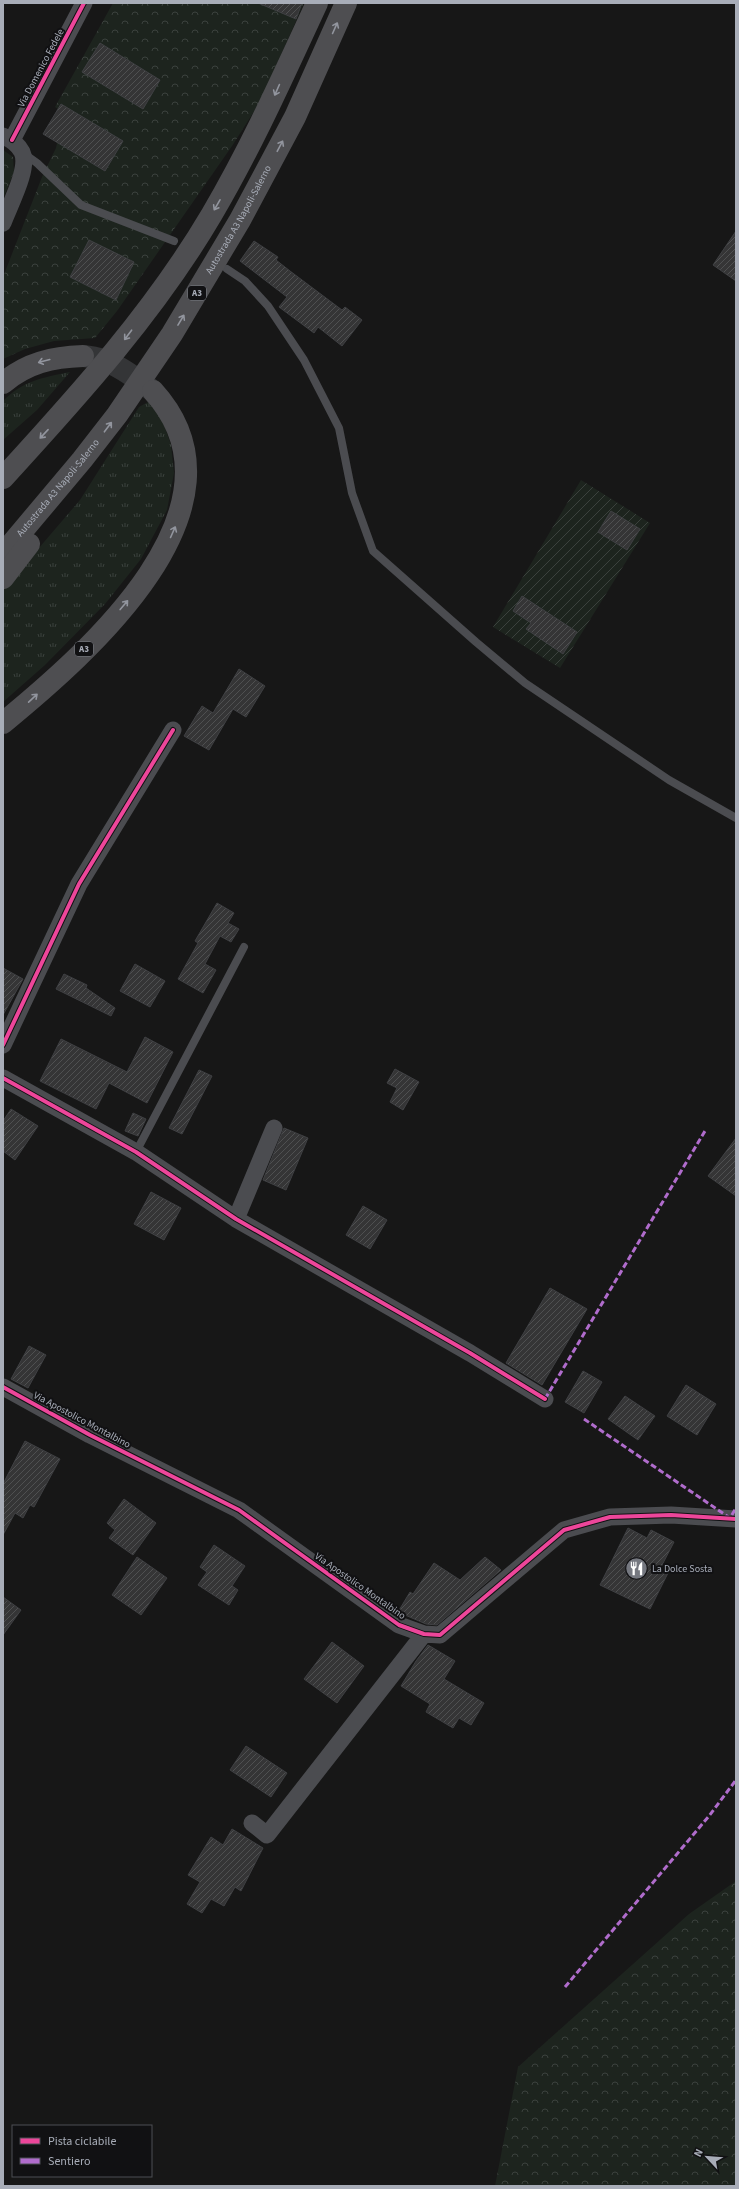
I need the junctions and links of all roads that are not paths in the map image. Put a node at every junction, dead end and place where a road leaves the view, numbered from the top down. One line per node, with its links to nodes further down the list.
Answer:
1 (84, 3): 4 (street, Via Domenico Fedele)
2 (317, 3): 12 (highway, one-way to 12)
3 (346, 3): 11 (highway, Autostrada A3 Napoli-Salerno / A3, one-way to 3)
4 (12, 142): 5 (street); 6 (lane)
5 (3, 223)
6 (174, 241)
7 (227, 269): 17 (lane)
8 (83, 356): 9 (highway, one-way to 9)
9 (3, 383)
10 (153, 391): 15 (highway, A3, one-way to 10)
11 (82, 460): 13 (highway, Autostrada A3 Napoli-Salerno / A3); 14 (highway, A3)
12 (3, 478)
13 (3, 554)
14 (3, 578)
15 (3, 723)
16 (173, 730): 19 (street)
17 (736, 818)
18 (244, 947): 22 (lane)
19 (3, 1045)
20 (3, 1078): 22 (street)
21 (274, 1128): 23 (street)
22 (136, 1152): 23 (street)
23 (236, 1219): 25 (street)
24 (3, 1387): 27 (street, Via Apostolico Montalbino)
25 (546, 1398)
26 (736, 1519): 27 (street, Via Apostolico Montalbino)
27 (424, 1634): 28 (street)
28 (252, 1823)

